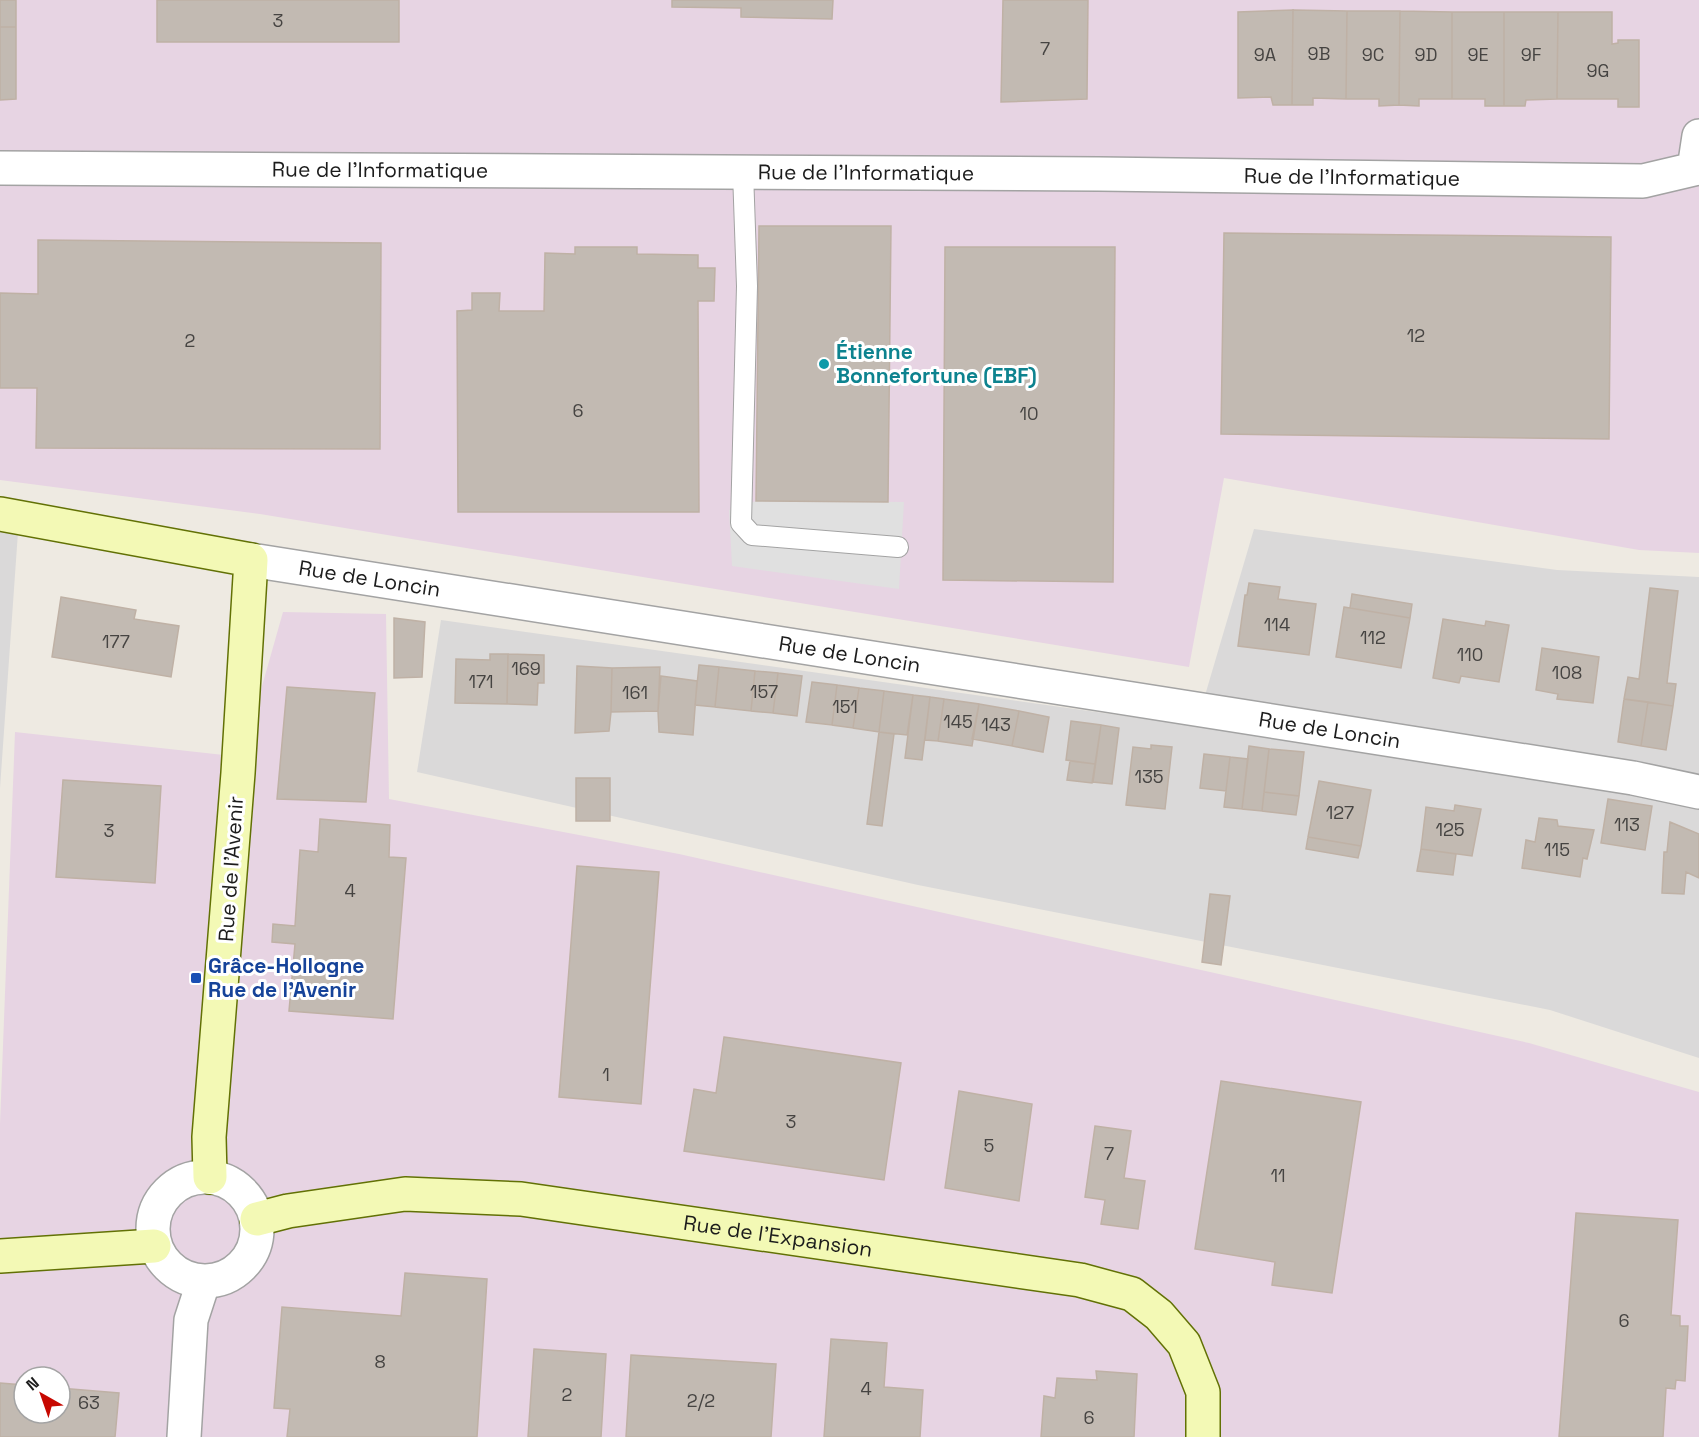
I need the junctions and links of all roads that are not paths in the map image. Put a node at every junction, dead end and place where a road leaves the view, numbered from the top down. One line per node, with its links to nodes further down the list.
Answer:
1 (1699, 135): 3 (street, Rue de l'Informatique)
2 (0, 168): 4 (street, Rue de l'Informatique)
3 (1697, 170): 4 (street, Rue de l'Informatique)
4 (743, 172): 6 (lane)
5 (0, 522): 7 (street, Rue de Loncin)
6 (898, 547)
7 (251, 560): 8 (street, Rue de Loncin); 9 (street, Rue de l'Avenir)
8 (1699, 792)
9 (210, 1177): 10 (street); 11 (street)
10 (257, 1219): 13 (street); 15 (street, Rue de l'Expansion)
11 (154, 1246): 12 (street); 13 (street)
12 (0, 1256)
13 (203, 1282): 14 (street)
14 (184, 1437)
15 (1203, 1437)

